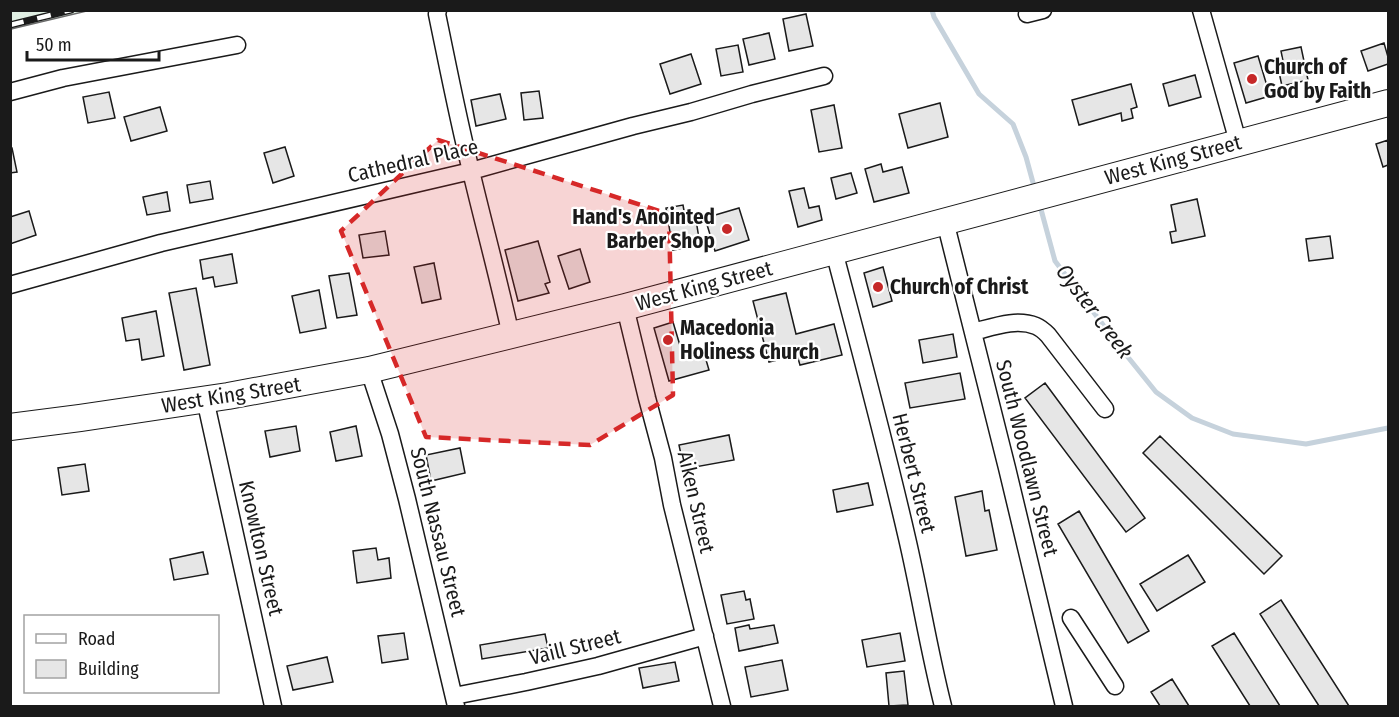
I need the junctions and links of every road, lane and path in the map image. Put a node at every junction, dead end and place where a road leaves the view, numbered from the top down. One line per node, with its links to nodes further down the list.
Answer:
1 (1202, 10): 7 (street)
2 (437, 12): 8 (street)
3 (237, 45): 5 (street)
4 (824, 76): 8 (street, Cathedral Place)
5 (10, 92)
6 (1389, 103): 7 (main road, West King Street)
7 (1238, 142): 9 (main road, West King Street)
8 (471, 171): 11 (street, Cathedral Place); 14 (street)
9 (945, 221): 10 (main road, West King Street); 13 (street, South Woodlawn Street)
10 (834, 251): 12 (main road, West King Street); 25 (street, Herbert Street)
11 (10, 285)
12 (625, 307): 14 (main road, West King Street); 20 (street, Aiken Street)
13 (973, 332): 17 (street); 26 (street, South Woodlawn Street)
14 (511, 336): 15 (main road, West King Street)
15 (369, 370): 16 (main road, West King Street); 22 (street, South Nassau Street)
16 (205, 399): 18 (main road, West King Street); 23 (street, Knowlton Street)
17 (1105, 408)
18 (10, 427)
19 (1071, 618): 21 (street)
20 (705, 636): 22 (street, Vaill Street); 24 (street, Aiken Street)
21 (1115, 686)
22 (455, 701)
23 (273, 706)
24 (722, 706)
25 (943, 706)
26 (1064, 706)

